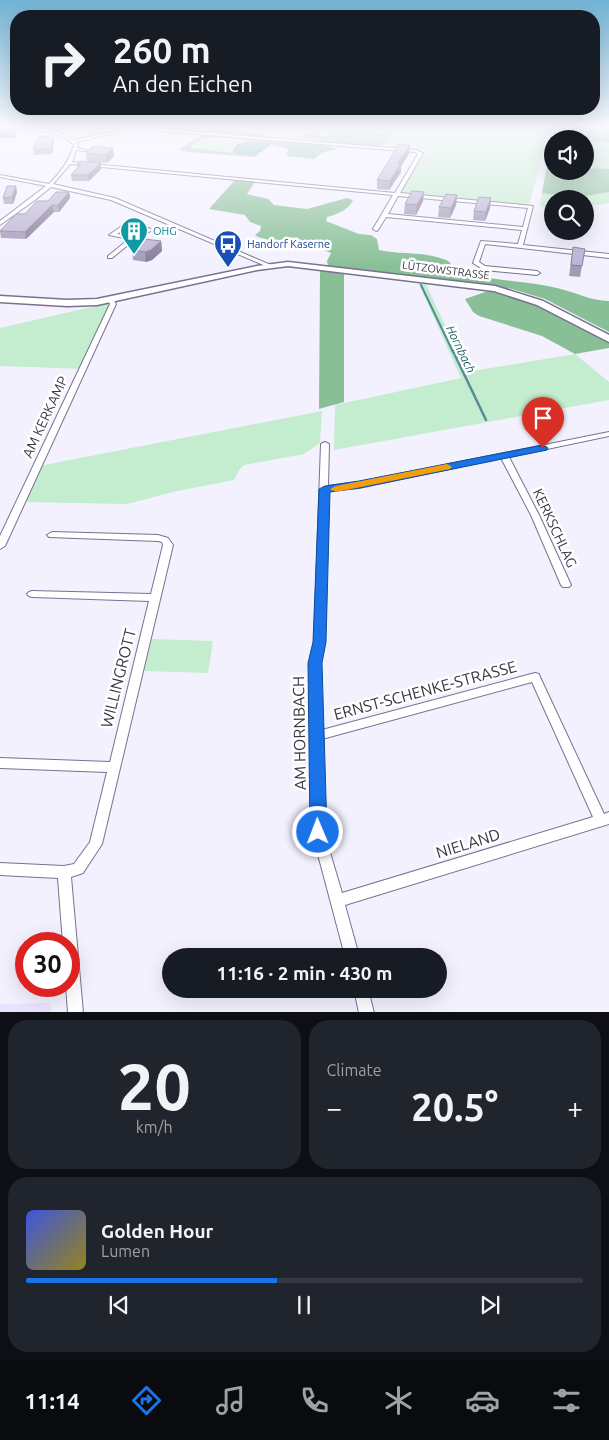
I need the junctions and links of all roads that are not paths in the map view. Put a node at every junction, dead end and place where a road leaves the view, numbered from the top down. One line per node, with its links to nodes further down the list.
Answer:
1 (61, 173): 5 (street)
2 (177, 173): 6 (street)
3 (410, 173): 6 (street)
4 (0, 176): 5 (street, LÜTZOWSTRASSE)
5 (51, 185): 8 (street); 17 (street, LÜTZOWSTRASSE)
6 (396, 194): 7 (street); 11 (street)
7 (384, 215): 10 (street); 11 (street)
8 (0, 223)
9 (133, 229): 12 (street); 12 (street); 13 (street)
10 (376, 229)
11 (525, 229): 14 (street)
12 (123, 237): 13 (street)
13 (134, 238): 16 (street)
14 (520, 246): 15 (street); 18 (street)
15 (609, 256)
16 (110, 257)
17 (270, 266): 20 (street, LÜTZOWSTRASSE); 21 (street, LÜTZOWSTRASSE)
18 (537, 273)
19 (0, 300): 20 (street, LÜTZOWSTRASSE)
20 (111, 300): 28 (street, AM KERKAMP)
21 (609, 339)
22 (605, 435): 24 (street); 25 (street)
23 (325, 444): 26 (street, AM HORNBACH)
24 (609, 444)
25 (504, 456): 26 (street); 29 (street, KERKSCHLAG)
26 (325, 489): 32 (street, AM HORNBACH)
27 (52, 535): 31 (street, WILLINGROTT)
28 (0, 546)
29 (566, 585)
30 (32, 594): 31 (street)
31 (155, 598): 34 (street, WILLINGROTT)
32 (316, 736): 35 (street, ERNST-SCHENKE-STRASSE); 38 (street, AM HORNBACH)
33 (0, 763): 34 (street)
34 (114, 767): 37 (street, WILLINGROTT)
35 (605, 819): 38 (street, NIELAND)
36 (0, 869): 37 (street)
37 (64, 872): 41 (street)
38 (338, 902): 39 (street, AM HORNBACH)
39 (350, 948)
40 (363, 998): 42 (street)
41 (76, 1012)
42 (367, 1012)

